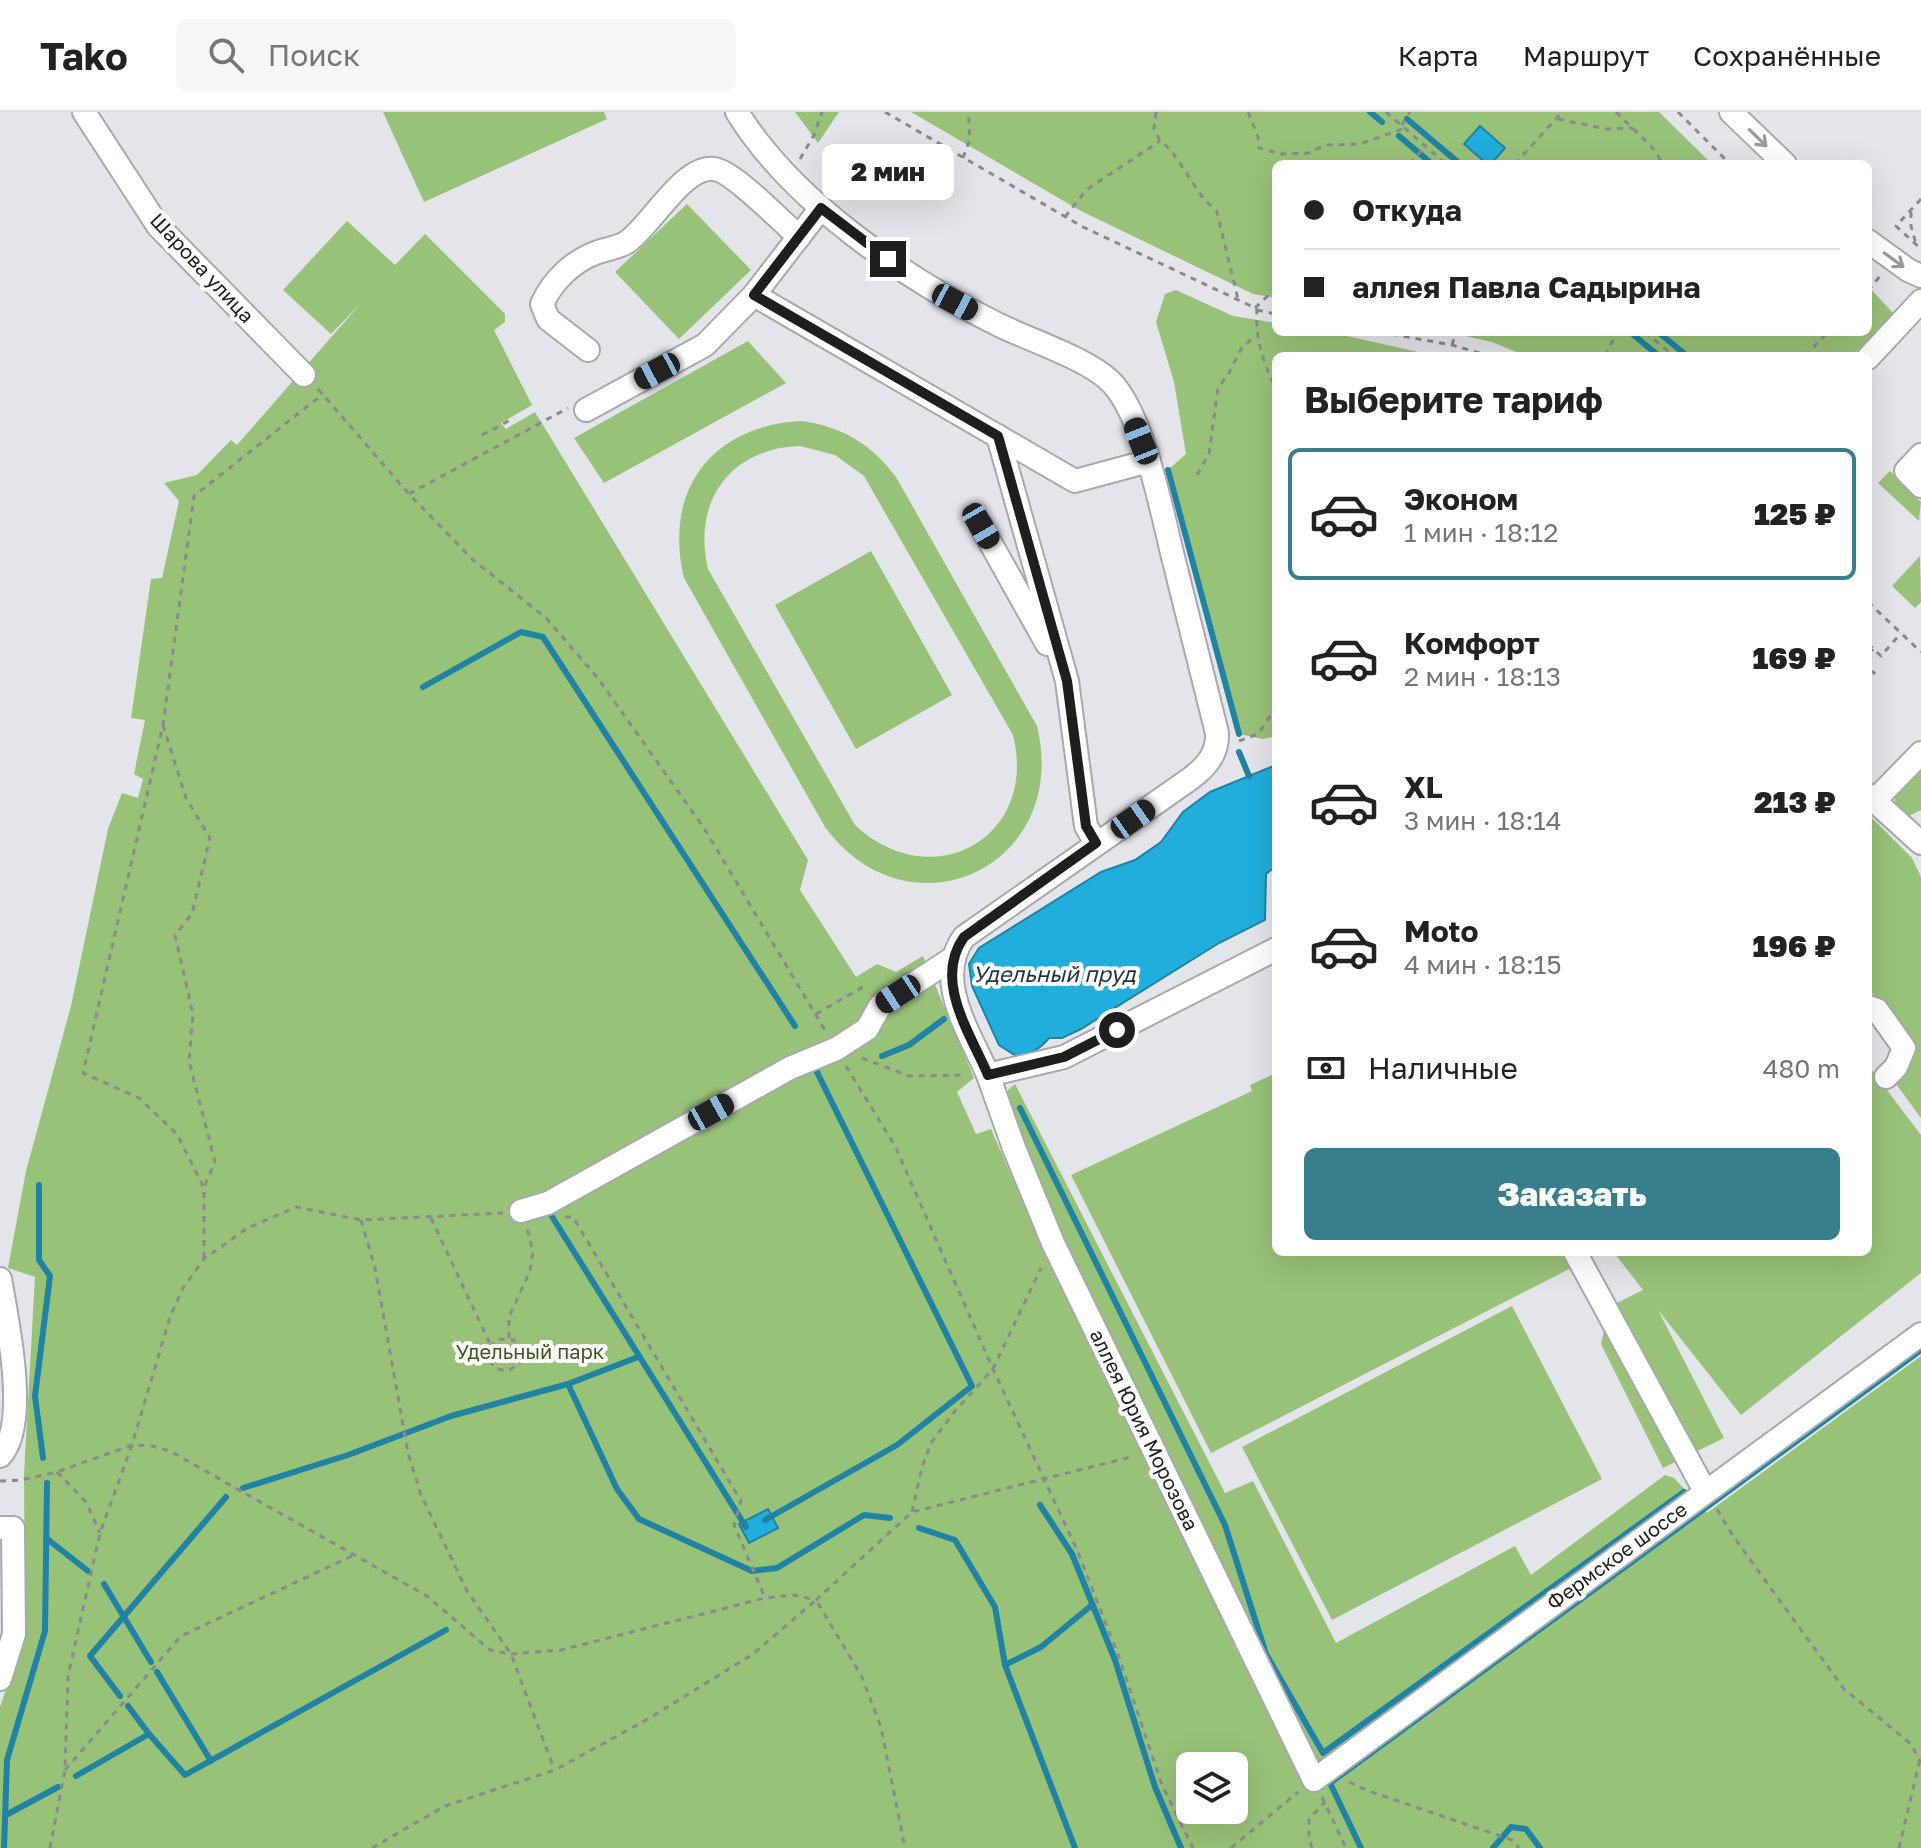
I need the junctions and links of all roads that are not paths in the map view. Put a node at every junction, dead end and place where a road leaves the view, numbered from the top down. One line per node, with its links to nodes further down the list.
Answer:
1 (84, 112): 13 (street, Шарова улица)
2 (737, 112): 5 (street)
3 (1731, 112): 4 (street, one-way to 4)
4 (1781, 160)
5 (821, 208): 6 (street); 17 (street)
6 (799, 237): 9 (street); 11 (street)
7 (1872, 244): 8 (street, one-way to 8)
8 (1921, 276)
9 (754, 295): 14 (street); 15 (street)
10 (1921, 301): 12 (street)
11 (588, 350)
12 (1872, 354)
13 (304, 375)
14 (586, 410)
15 (998, 436): 17 (street); 20 (street)
16 (1921, 455): 18 (street)
17 (1149, 461): 25 (street)
18 (1921, 486)
19 (981, 526): 20 (street)
20 (1065, 677): 25 (street)
21 (1921, 753): 22 (street)
22 (1872, 797)
23 (1872, 799): 24 (street)
24 (1918, 835)
25 (1096, 843): 27 (street)
26 (1272, 951): 29 (street)
27 (953, 958): 29 (street, аллея Юрия Морозова); 31 (street)
28 (1872, 1008): 30 (street)
29 (988, 1075): 39 (street, аллея Юрия Морозова)
30 (1886, 1077)
31 (521, 1211)
32 (1577, 1256): 36 (street)
33 (0, 1279): 35 (street)
34 (1921, 1334): 36 (street, Фермское шоссе)
35 (0, 1456)
36 (1705, 1491): 39 (street, Фермское шоссе)
37 (0, 1528): 38 (street)
38 (0, 1679)
39 (1319, 1776)

